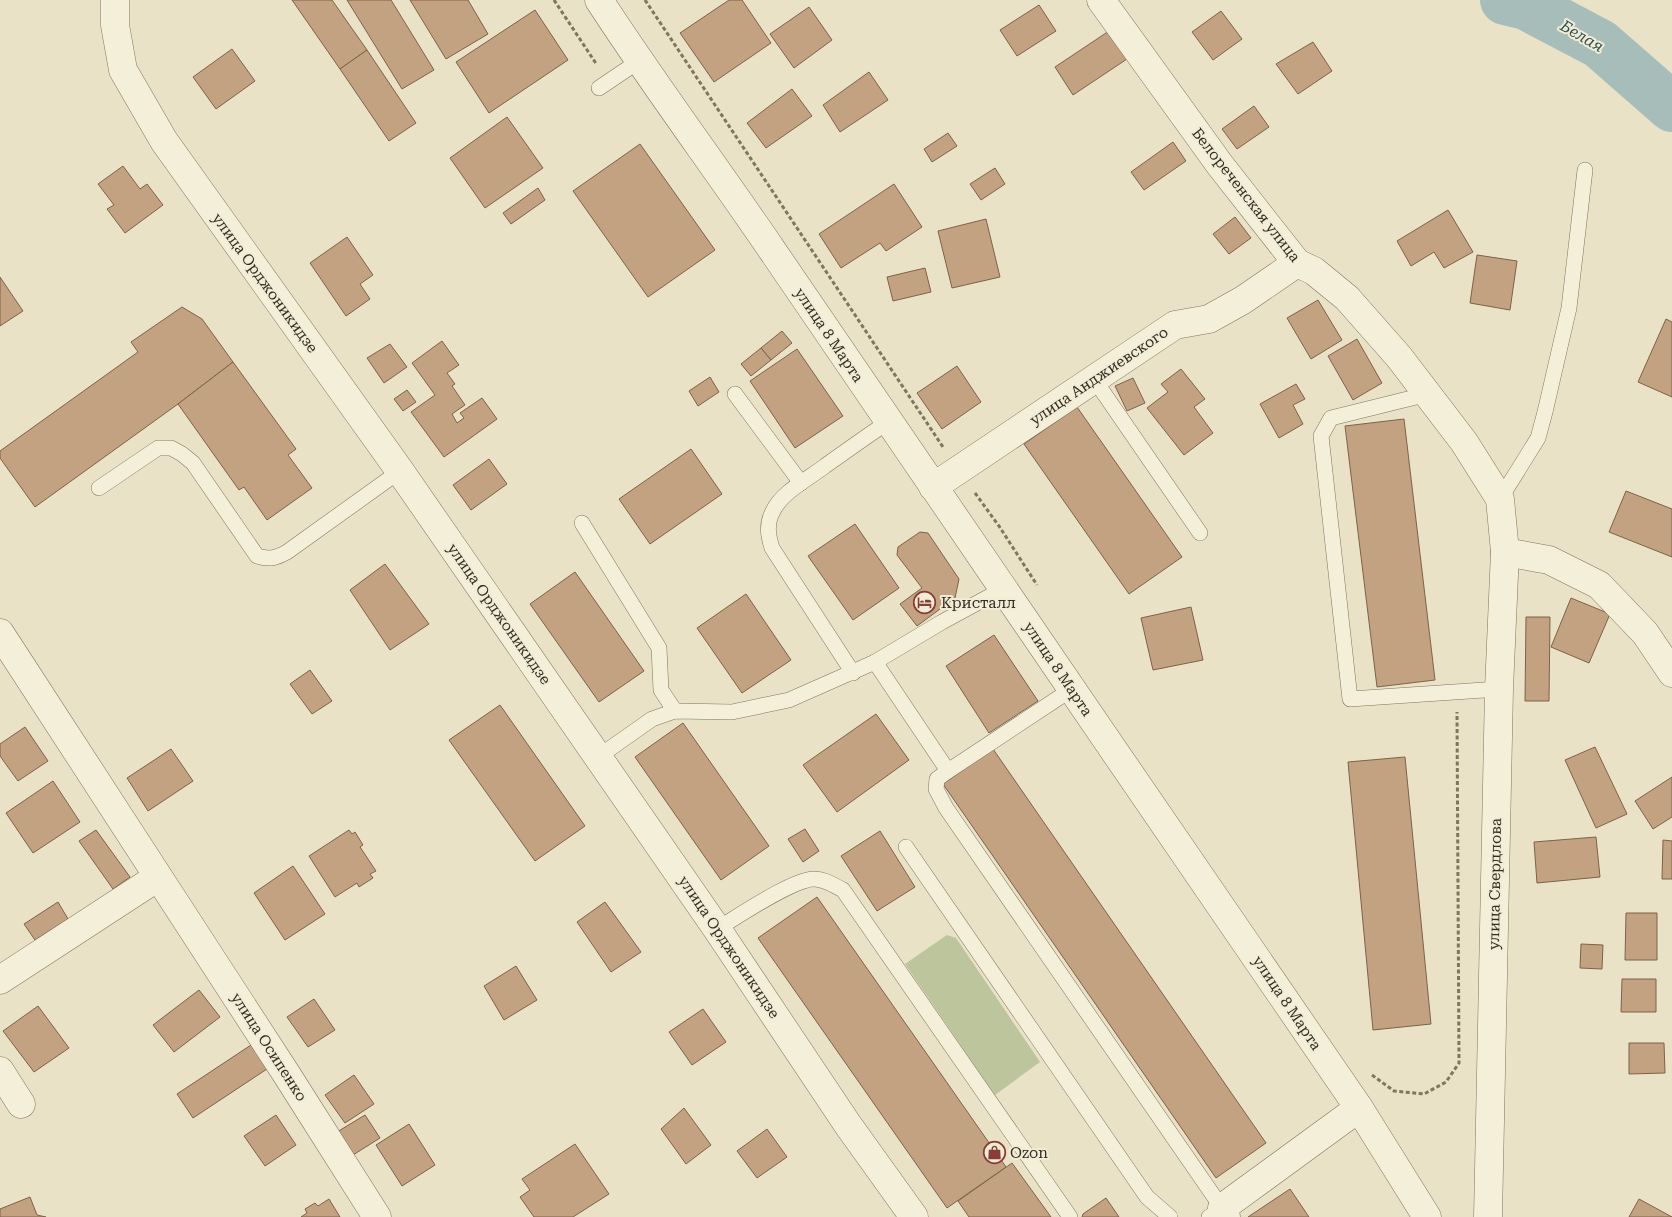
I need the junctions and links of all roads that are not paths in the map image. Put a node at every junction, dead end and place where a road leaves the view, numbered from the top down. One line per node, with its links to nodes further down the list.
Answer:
1 (115, 0): 12 (street, улица Орджоникидзе)
2 (598, 0): 4 (street, улица 8 Марта)
3 (1101, 0): 7 (street, Белореченская улица)
4 (639, 62): 5 (lane); 11 (street, улица 8 Марта)
5 (604, 85)
6 (1585, 170): 16 (lane)
7 (1297, 263): 8 (street, улица Анджиевского); 10 (street, Белореченская улица)
8 (1094, 379): 14 (street, улица Анджиевского); 18 (lane)
9 (735, 394): 13 (lane)
10 (1428, 394): 16 (street, Белореченская улица); 25 (lane)
11 (888, 422): 13 (lane); 14 (street, улица 8 Марта)
12 (400, 470): 15 (lane); 28 (street, улица Орджоникидзе)
13 (801, 483): 23 (lane)
14 (933, 487): 20 (street, улица 8 Марта)
15 (99, 488)
16 (1500, 499): 19 (street, Белореченская улица)
17 (582, 523): 27 (lane)
18 (1200, 533)
19 (1505, 552): 24 (street); 25 (street, улица Свердлова)
20 (1003, 589): 22 (lane); 26 (street, улица 8 Марта)
21 (0, 633): 31 (street, улица Осипенко)
22 (875, 662): 23 (lane); 29 (lane)
23 (853, 673): 27 (lane)
24 (1672, 673)
25 (1499, 689): 43 (street, улица Свердлова)
26 (1072, 690): 29 (lane); 36 (street, улица 8 Марта)
27 (675, 711): 28 (lane)
28 (598, 758): 32 (street, улица Орджоникидзе)
29 (948, 771): 37 (lane)
30 (906, 847): 41 (lane)
31 (158, 877): 33 (street); 38 (street, улица Осипенко)
32 (717, 929): 39 (street, улица Орджоникидзе); 40 (lane)
33 (0, 980)
34 (0, 1071): 35 (street)
35 (21, 1104)
36 (1359, 1108): 37 (street); 42 (street, улица 8 Марта)
37 (1219, 1214)
38 (378, 1217)
39 (914, 1217)
40 (1070, 1217)
41 (1170, 1217)
42 (1427, 1217)
43 (1488, 1217)

